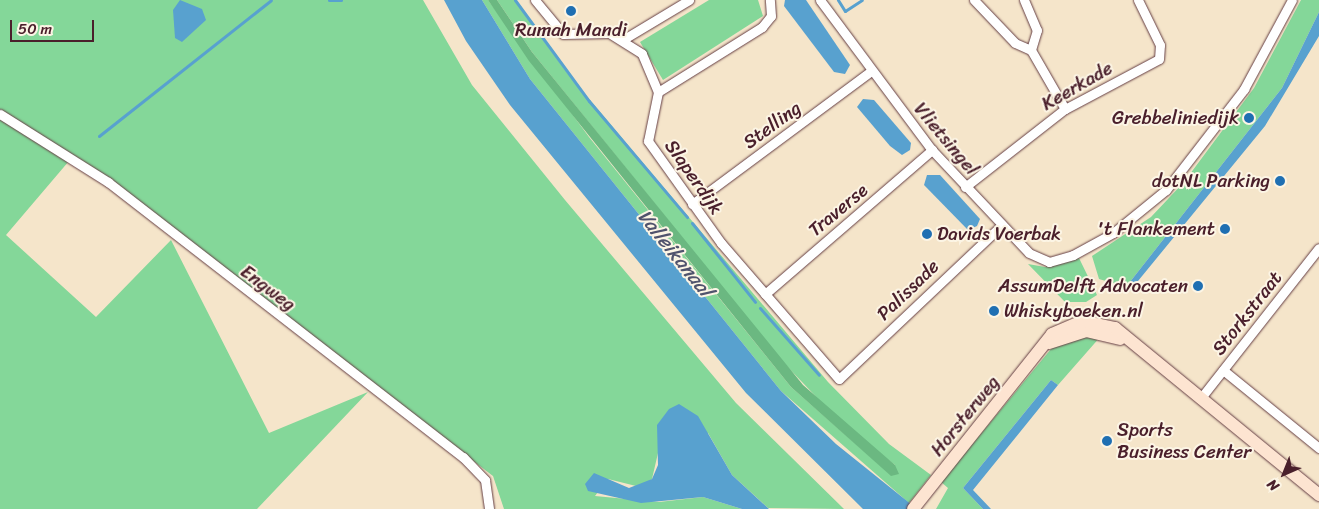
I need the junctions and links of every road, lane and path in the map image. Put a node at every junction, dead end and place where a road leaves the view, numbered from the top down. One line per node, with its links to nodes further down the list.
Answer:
1 (535, 0): 9 (street, Slaperdijk)
2 (689, 0): 9 (street)
3 (770, 0): 12 (street)
4 (820, 0): 11 (street, Vlietsingel)
5 (974, 0): 10 (street)
6 (1024, 0): 10 (street)
7 (1138, 0): 13 (street, Keerkade)
8 (1292, 0): 18 (street, Vlietsingel)
9 (624, 39): 12 (street, Slaperdijk)
10 (1031, 50): 13 (street)
11 (870, 72): 15 (street, Vlietsingel); 17 (street, Stelling)
12 (658, 92): 17 (street, Slaperdijk)
13 (1065, 108): 16 (street, Keerkade)
14 (0, 114): 27 (street, Engweg)
15 (932, 150): 16 (street, Vlietsingel); 20 (street, Traverse)
16 (965, 187): 18 (street, Vlietsingel)
17 (692, 204): 20 (street, Slaperdijk)
18 (1001, 226): 22 (street, Palissade)
19 (1319, 248): 21 (street, Storkstraat)
20 (765, 294): 22 (street, Slaperdijk)
21 (1223, 370): 23 (street, Storkstraat); 24 (street)
22 (839, 378)
23 (1200, 399): 25 (street); 26 (street, Horsterweg)
24 (1319, 448)
25 (1319, 495)
26 (914, 508)
27 (489, 509)

